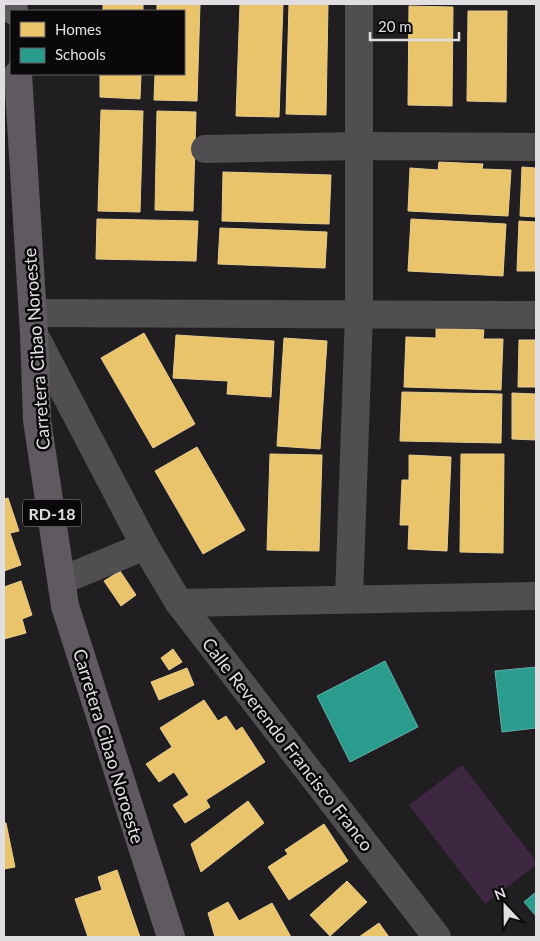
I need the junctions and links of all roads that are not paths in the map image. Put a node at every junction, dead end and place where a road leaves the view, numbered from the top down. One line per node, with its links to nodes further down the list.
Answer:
1 (359, 4): 3 (street)
2 (18, 75): 8 (main road, Carretera Cibao Noroeste / RD-18)
3 (360, 146): 4 (street); 5 (street); 6 (street)
4 (536, 148)
5 (205, 149)
6 (359, 312): 7 (street); 8 (street); 12 (street)
7 (536, 315)
8 (34, 323): 9 (street, Calle Reverendo Francisco Franco); 10 (main road, Carretera Cibao Noroeste / RD-18)
9 (145, 546): 10 (street); 13 (street, Calle Reverendo Francisco Franco)
10 (63, 580): 14 (main road, Carretera Cibao Noroeste / RD-18)
11 (536, 596): 12 (street)
12 (349, 598): 13 (street)
13 (179, 603): 15 (street, Calle Reverendo Francisco Franco)
14 (171, 937)
15 (437, 937)

